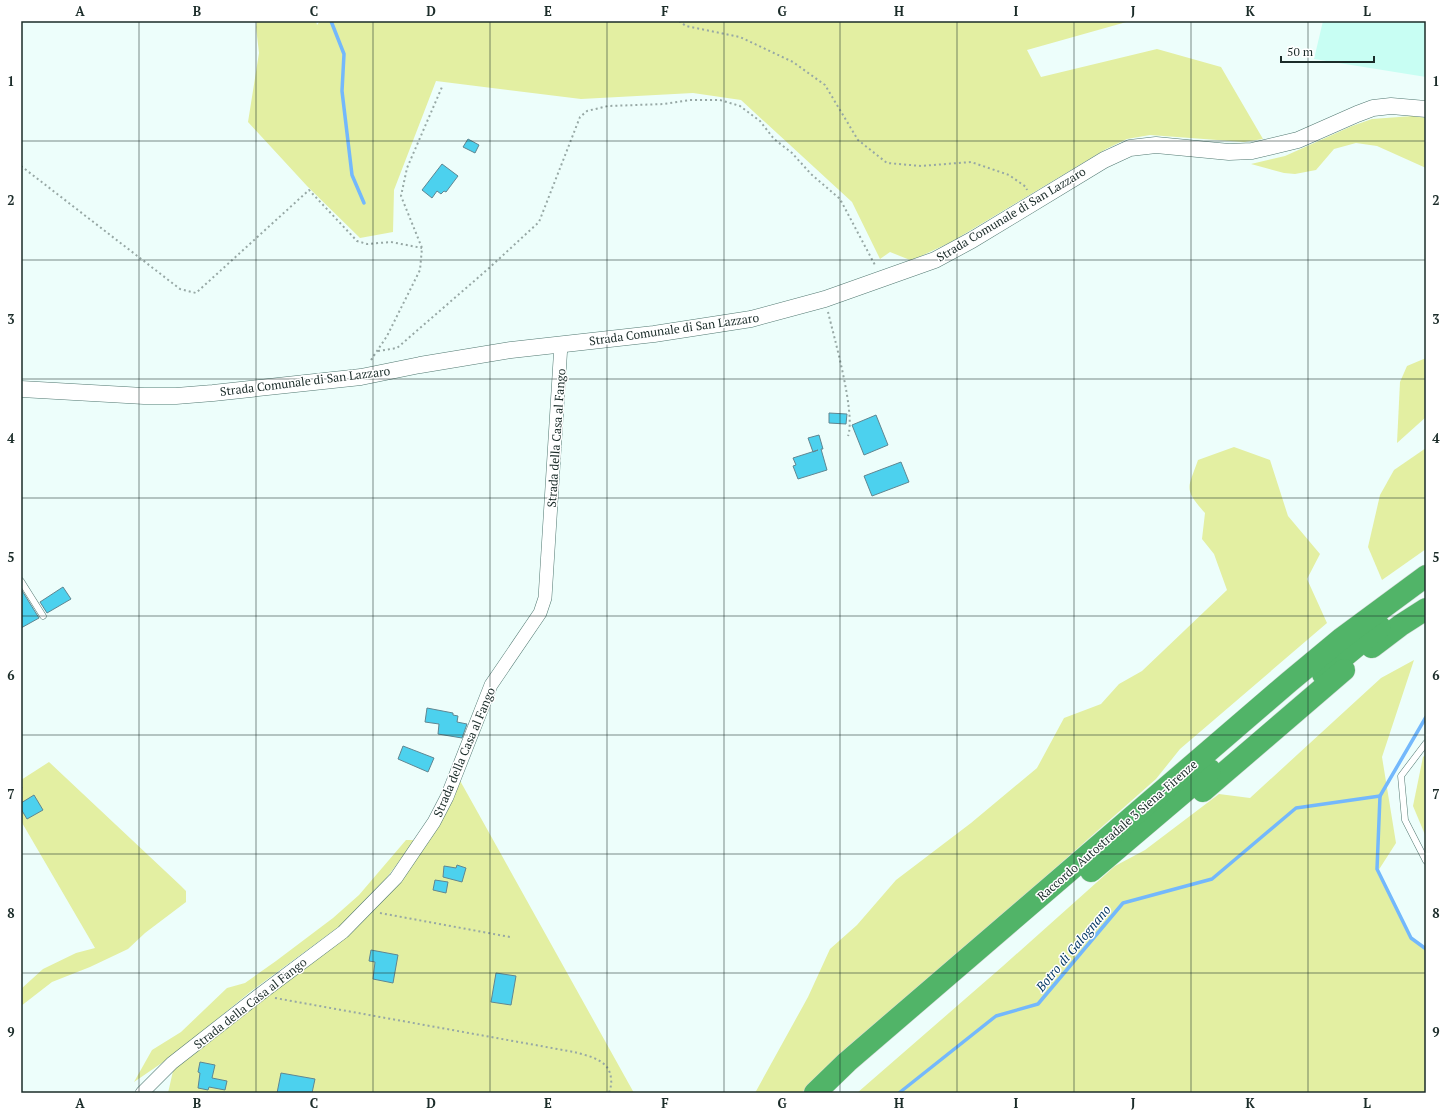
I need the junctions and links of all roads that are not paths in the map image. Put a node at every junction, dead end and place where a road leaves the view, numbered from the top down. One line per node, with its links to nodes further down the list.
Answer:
1 (1426, 109): 2 (street, Strada Comunale di San Lazzaro)
2 (561, 344): 3 (street, Strada Comunale di San Lazzaro); 14 (street, Strada della Casa al Fango)
3 (21, 389)
4 (1426, 562): 11 (highway)
5 (1426, 576): 11 (highway, Raccordo Autostradale 3 Siena-Firenze)
6 (21, 581): 9 (lane)
7 (1426, 594): 12 (highway, Raccordo Autostradale 3 Siena-Firenze)
8 (1426, 609): 12 (highway)
9 (43, 616)
10 (1426, 743): 13 (lane)
11 (1168, 785): 15 (highway, Raccordo Autostradale 3 Siena-Firenze)
12 (1123, 844): 16 (highway, Raccordo Autostradale 3 Siena-Firenze)
13 (1426, 861)
14 (142, 1093)
15 (816, 1093)
16 (835, 1093)

